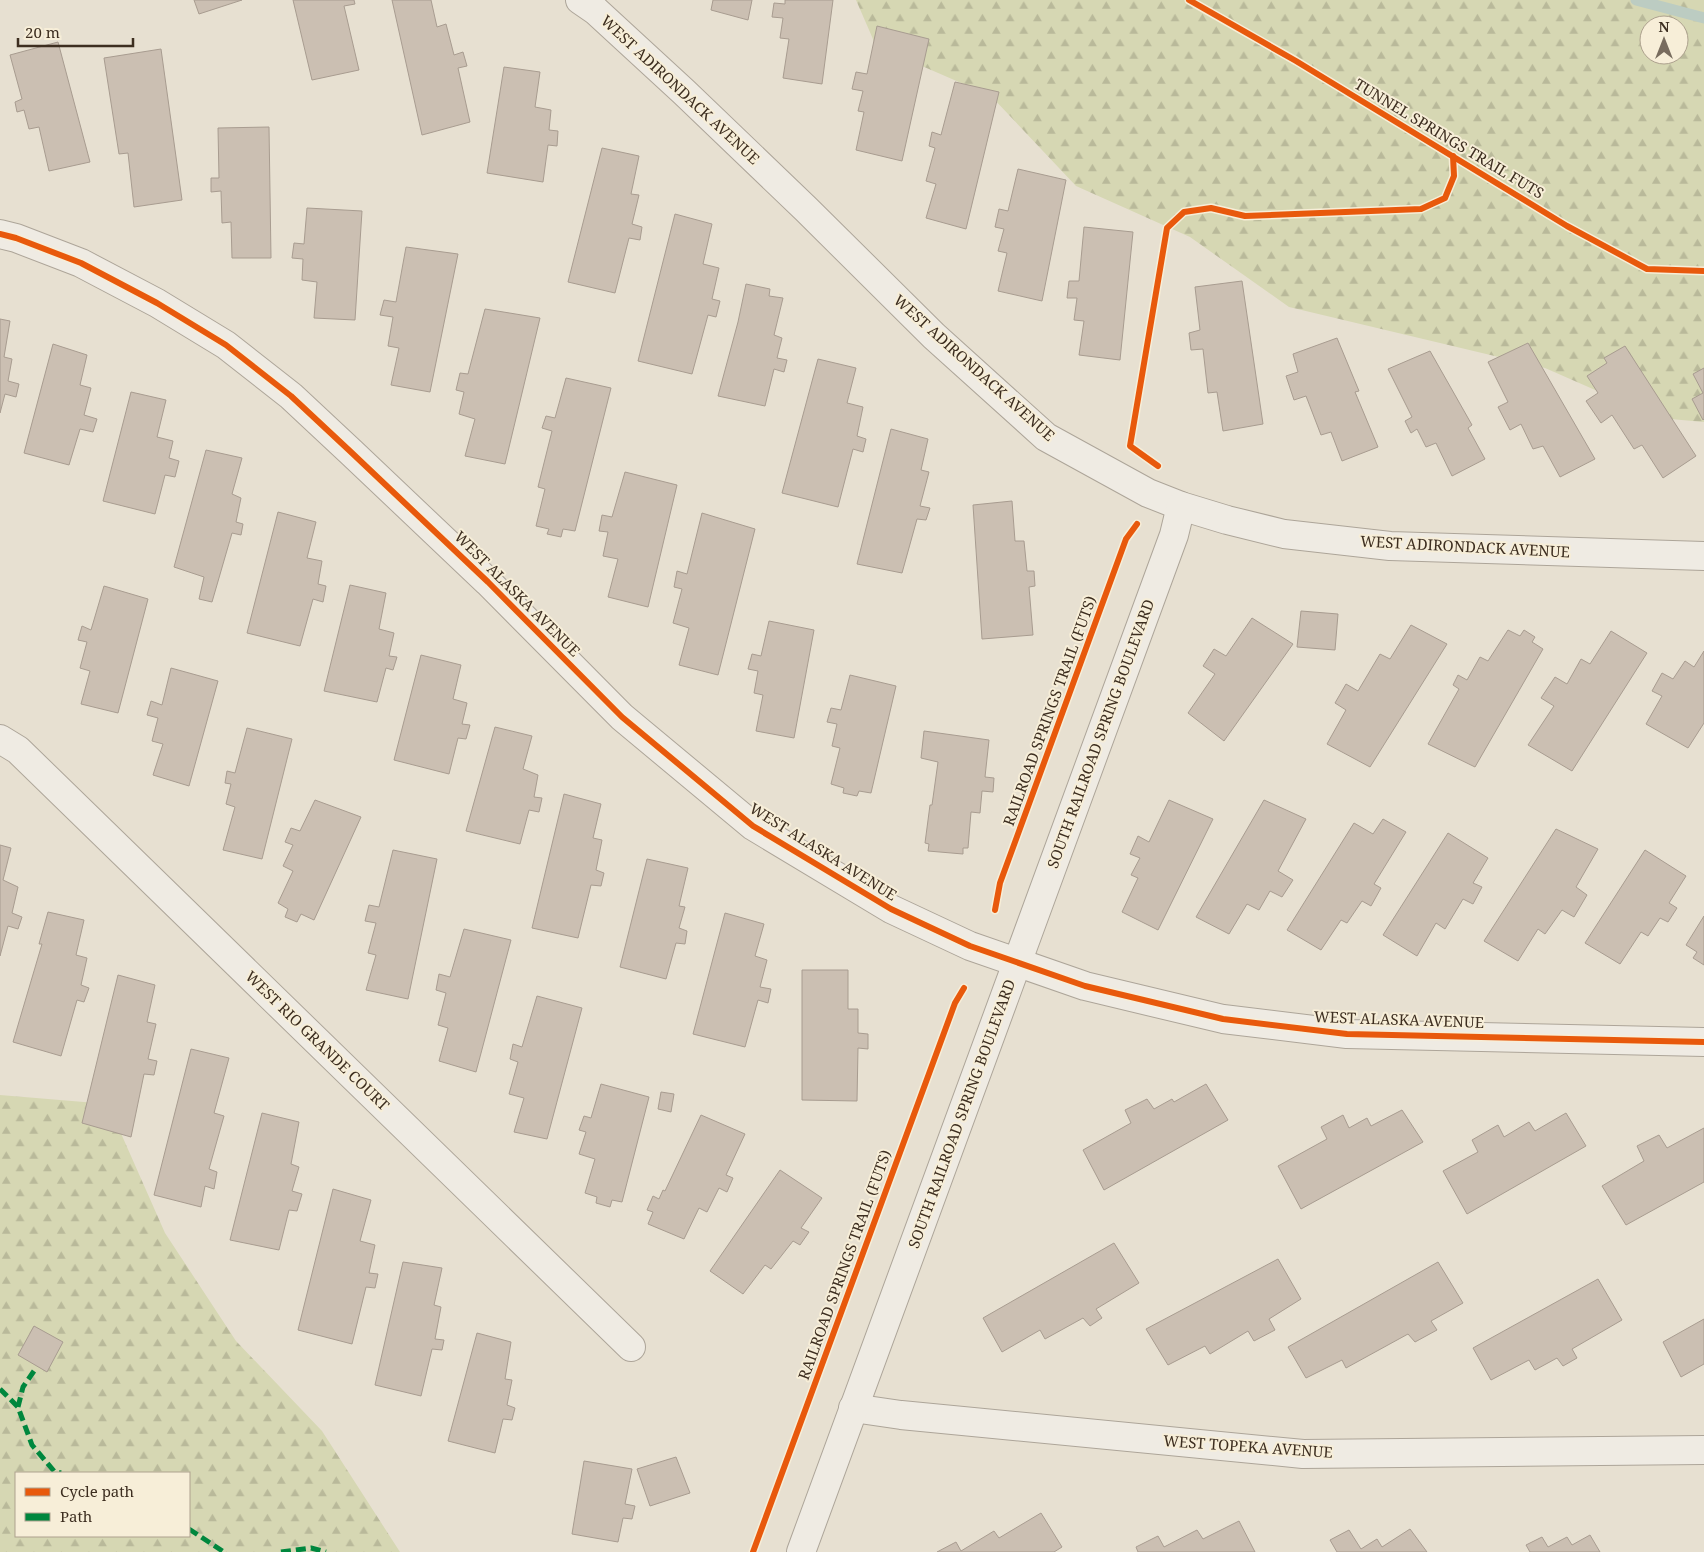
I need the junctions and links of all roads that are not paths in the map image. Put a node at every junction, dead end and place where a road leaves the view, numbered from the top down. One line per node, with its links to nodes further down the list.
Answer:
1 (580, 0): 3 (street, WEST ADIRONDACK AVENUE)
2 (0, 234): 6 (street, WEST ALASKA AVENUE)
3 (1181, 506): 4 (street, WEST ADIRONDACK AVENUE); 6 (street, SOUTH RAILROAD SPRING BOULEVARD)
4 (1704, 556)
5 (0, 739): 8 (street, WEST RIO GRANDE COURT)
6 (1018, 964): 7 (street, WEST ALASKA AVENUE); 9 (street, SOUTH RAILROAD SPRING BOULEVARD)
7 (1704, 1042)
8 (631, 1347)
9 (853, 1408): 10 (street, WEST TOPEKA AVENUE); 11 (street, SOUTH RAILROAD SPRING BOULEVARD)
10 (1704, 1450)
11 (801, 1552)

